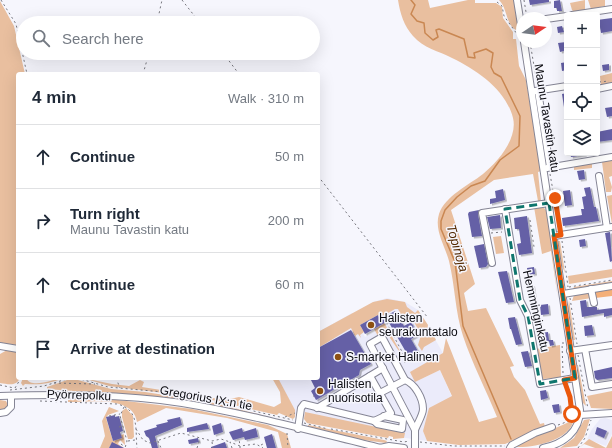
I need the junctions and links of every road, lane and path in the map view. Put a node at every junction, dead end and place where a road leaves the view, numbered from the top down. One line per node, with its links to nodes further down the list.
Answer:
1 (1, 0): 15 (path)
2 (162, 0): 11 (path)
3 (182, 0): 12 (path)
4 (517, 0): 8 (street)
5 (524, 0): 9 (path)
6 (497, 2): 16 (path)
7 (612, 9): 10 (street)
8 (519, 12)
9 (526, 12)
10 (592, 12)
11 (159, 16)
12 (195, 16)
13 (564, 16): 14 (street)
14 (552, 18)
15 (16, 24)
16 (516, 29)
17 (525, 48): 28 (street, Maunu Tavastin katu)
18 (531, 48): 28 (path)
19 (24, 60): 22 (path)
20 (147, 60): 23 (path)
21 (228, 60): 24 (path)
22 (27, 72)
23 (144, 72)
24 (237, 72)
25 (564, 86): 28 (street)
26 (612, 86): 27 (street)
27 (600, 88)
28 (535, 91): 30 (street, Maunu Tavastin katu)
29 (612, 157): 30 (street)
30 (546, 168): 33 (street, Maunu Tavastin katu); 39 (path)
31 (599, 176): 36 (street)
32 (320, 179): 49 (path)
33 (549, 202): 34 (street); 39 (street, Maunu Tavastin katu)
34 (505, 209): 37 (street, Hemminginkatu); 38 (street)
35 (530, 220): 40 (path)
36 (609, 228): 39 (street)
37 (509, 231): 38 (path); 66 (street, Hemminginkatu)
38 (486, 234): 41 (street)
39 (557, 236): 43 (path); 45 (street, Maunu Tavastin katu)
40 (534, 247)
41 (492, 263)
42 (612, 286): 44 (street)
43 (568, 287)
44 (591, 289): 45 (street); 47 (street)
45 (562, 294): 56 (street, Maunu Tavastin katu)
46 (570, 298): 50 (path)
47 (594, 303)
48 (384, 318): 58 (path)
49 (428, 318)
50 (576, 341)
51 (565, 343): 66 (path)
52 (612, 345): 55 (street)
53 (0, 346): 54 (street)
54 (16, 349)
55 (585, 349): 56 (street); 69 (street)
56 (570, 351): 61 (street, Maunu Tavastin katu)
57 (578, 354): 80 (path)
58 (405, 362)
59 (383, 368): 60 (street); 65 (street); 71 (street)
60 (370, 376): 74 (street); 79 (street)
61 (575, 378): 66 (street, Hemminginkatu); 85 (street, Maunu Tavastin katu)
62 (20, 380): 72 (path)
63 (64, 380): 67 (path)
64 (117, 380): 73 (path)
65 (405, 380): 71 (street); 98 (street)
66 (564, 380): 94 (path)
67 (54, 383): 68 (path); 72 (path)
68 (96, 384)
69 (612, 384)
70 (0, 385): 72 (path)
71 (392, 386): 74 (street); 98 (street)
72 (15, 388)
73 (120, 389)
74 (380, 393): 87 (street)
75 (0, 396): 76 (street, Gregorius IX:n tie)
76 (11, 396): 82 (street); 97 (street, Gregorius IX:n tie)
77 (39, 401): 78 (path, Pyörrepolku)
78 (124, 406): 84 (path); 96 (path, Pyörrepolku)
79 (317, 408): 81 (street); 92 (street)
80 (587, 408)
81 (300, 410): 88 (path); 97 (street)
82 (0, 413)
83 (612, 413): 85 (street)
84 (120, 414): 86 (path); 90 (path)
85 (580, 415): 129 (street)
86 (109, 416)
87 (384, 416): 92 (street); 92 (street)
88 (284, 418)
89 (590, 418): 130 (path)
90 (121, 420): 91 (path); 93 (path)
91 (117, 421)
92 (374, 421)
93 (123, 426): 95 (path); 99 (path)
94 (552, 427): 128 (street)
95 (119, 428)
96 (135, 429): 104 (path, Pyörrepolku); 105 (path)
97 (298, 429): 125 (street, Gregorius IX:n tie)
98 (415, 430): 127 (street)
99 (125, 433): 101 (path); 107 (path)
100 (287, 433): 124 (path)
101 (121, 434)
102 (200, 438): 105 (path); 108 (path); 119 (path)
103 (239, 439): 116 (path)
104 (136, 440): 107 (path); 117 (path, Pyörrepolku)
105 (158, 440): 118 (path)
106 (251, 440): 112 (path)
107 (127, 441): 115 (path)
108 (212, 441): 109 (path); 120 (path)
109 (230, 442): 116 (path); 121 (path)
110 (265, 443): 114 (path)
111 (121, 444): 115 (path)
112 (252, 444): 113 (path); 114 (path)
113 (247, 445): 116 (path); 122 (path)
114 (260, 445): 123 (path)
115 (125, 447)
116 (240, 447)
117 (137, 448)
118 (161, 448)
119 (198, 448)
120 (213, 448)
121 (232, 448)
122 (247, 448)
123 (263, 448)
124 (288, 448)
125 (381, 448): 126 (street, Gregorius IX:n tie)
126 (404, 448)
127 (415, 448)
128 (510, 448)
129 (543, 448)
130 (578, 448)

